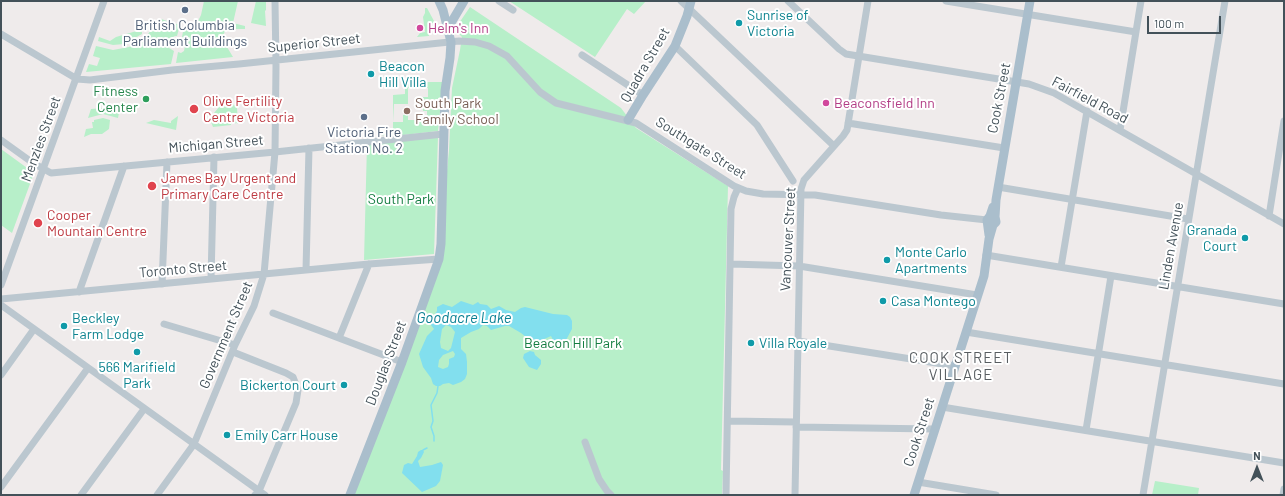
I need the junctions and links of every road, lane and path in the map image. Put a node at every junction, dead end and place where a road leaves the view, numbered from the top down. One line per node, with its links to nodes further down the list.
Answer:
1 (104, 1): 24 (street, Menzies Street)
2 (275, 1): 23 (street, Government Street)
3 (463, 1): 12 (main road); 16 (main road)
4 (499, 1): 14 (street)
5 (681, 1): 13 (street)
6 (788, 1): 22 (street, Fairfield Road)
7 (868, 1): 22 (street, Vancouver Street)
8 (946, 1): 15 (street)
9 (1030, 1): 15 (main road, Cook Street)
10 (1141, 1): 17 (street)
11 (1225, 1): 42 (street, Linden Avenue)
12 (441, 5): 16 (main road, Douglas Street)
13 (690, 5): 20 (main road, Quadra Street); 34 (street)
14 (513, 10)
15 (1028, 15): 17 (street); 25 (main road, Cook Street)
16 (448, 28): 19 (main road, Douglas Street)
17 (1136, 32): 31 (street)
18 (1, 34): 24 (street)
19 (451, 42): 23 (street, Superior Street); 28 (street, Southgate Street); 32 (main road, Douglas Street)
20 (675, 46): 26 (main road, Quadra Street); 43 (street)
21 (582, 55): 26 (street)
22 (859, 57): 25 (street, Fairfield Road); 30 (street, Vancouver Street)
23 (276, 60): 24 (street, Superior Street); 37 (street, Government Street)
24 (77, 79): 41 (street, Menzies Street)
25 (1017, 82): 27 (street, Fairfield Road); 36 (main road, Cook Street)
26 (643, 95): 28 (main road, Quadra Street)
27 (1087, 111): 31 (street, Fairfield Road); 47 (street)
28 (628, 120): 45 (street, Southgate Street)
29 (1284, 121): 48 (street)
30 (848, 123): 34 (street, Vancouver Street); 36 (street)
31 (1120, 130): 42 (street, Fairfield Road)
32 (443, 134): 35 (street, Michigan Street); 53 (main road, Douglas Street)
33 (1, 140): 41 (street, Michigan Street)
34 (834, 146): 46 (street, Vancouver Street)
35 (309, 148): 37 (street, Michigan Street); 58 (street)
36 (1004, 148): 44 (main road, Cook Street)
37 (274, 152): 38 (street, Michigan Street); 59 (street, Government Street)
38 (214, 157): 39 (street, Michigan Street); 61 (street)
39 (167, 162): 40 (street, Michigan Street); 62 (street)
40 (124, 166): 41 (street, Michigan Street); 65 (street)
41 (43, 169): 63 (street, Menzies Street)
42 (1196, 174): 48 (street, Fairfield Road); 49 (street, Linden Avenue)
43 (793, 181)
44 (998, 187): 47 (street); 50 (main road, Cook Street)
45 (738, 188): 46 (street, Southgate Street); 55 (street)
46 (801, 194): 50 (street, Southgate Street); 56 (street, Vancouver Street)
47 (1073, 199): 49 (street); 57 (street)
48 (1269, 216): 51 (street, Fairfield Road)
49 (1188, 219): 64 (street, Linden Avenue)
50 (990, 221): 52 (main road, Cook Street)
51 (1284, 224)
52 (986, 255): 57 (street); 66 (main road, Cook Street)
53 (439, 259): 54 (street, Toronto Street); 78 (main road, Douglas Street)
54 (369, 264): 58 (street, Toronto Street); 74 (street)
55 (731, 264): 56 (street); 86 (street)
56 (799, 266): 66 (street); 75 (street, Vancouver Street)
57 (1061, 267): 60 (street)
58 (306, 270): 59 (street, Toronto Street)
59 (264, 274): 61 (street, Toronto Street); 76 (street, Government Street)
60 (1111, 276): 64 (street); 77 (street)
61 (211, 279): 62 (street, Toronto Street)
62 (162, 284): 65 (street, Toronto Street)
63 (1, 285)
64 (1177, 287): 68 (street); 79 (street, Linden Avenue)
65 (79, 292): 67 (street, Toronto Street)
66 (978, 296): 73 (main road, Cook Street)
67 (1, 299)
68 (1284, 304)
69 (1, 305): 72 (street)
70 (273, 313): 74 (street)
71 (164, 324): 76 (street)
72 (34, 329): 81 (street); 82 (street)
73 (966, 332): 77 (street); 80 (main road, Cook Street)
74 (339, 338): 78 (street)
75 (798, 340): 80 (street); 87 (street, Vancouver Street)
76 (234, 348): 92 (street, Government Street); 97 (street)
77 (1098, 353): 79 (street); 89 (street)
78 (402, 362): 100 (main road, Douglas Street)
79 (1164, 364): 83 (street); 90 (street, Linden Avenue)
80 (955, 366): 84 (main road, Cook Street)
81 (88, 368): 85 (street); 95 (street)
82 (1, 375)
83 (1284, 384)
84 (942, 407): 88 (main road, Cook Street); 89 (street)
85 (144, 409): 92 (street); 98 (street)
86 (728, 421): 87 (street); 102 (street)
87 (796, 424): 88 (street); 103 (street, Vancouver Street)
88 (934, 429): 94 (main road, Cook Street)
89 (1086, 430): 90 (street)
90 (1152, 441): 93 (street); 106 (street, Linden Avenue)
91 (585, 442): 101 (street)
92 (194, 444): 97 (street); 99 (street, Government Street)
93 (1284, 463)
94 (918, 482): 104 (main road, Cook Street); 105 (street)
95 (1, 487)
96 (1284, 489): 107 (street)
97 (259, 494)
98 (81, 495)
99 (157, 495)
100 (350, 495)
101 (612, 495)
102 (726, 495)
103 (795, 495)
104 (914, 495)
105 (996, 495)
106 (1144, 495)
107 (1283, 495)

